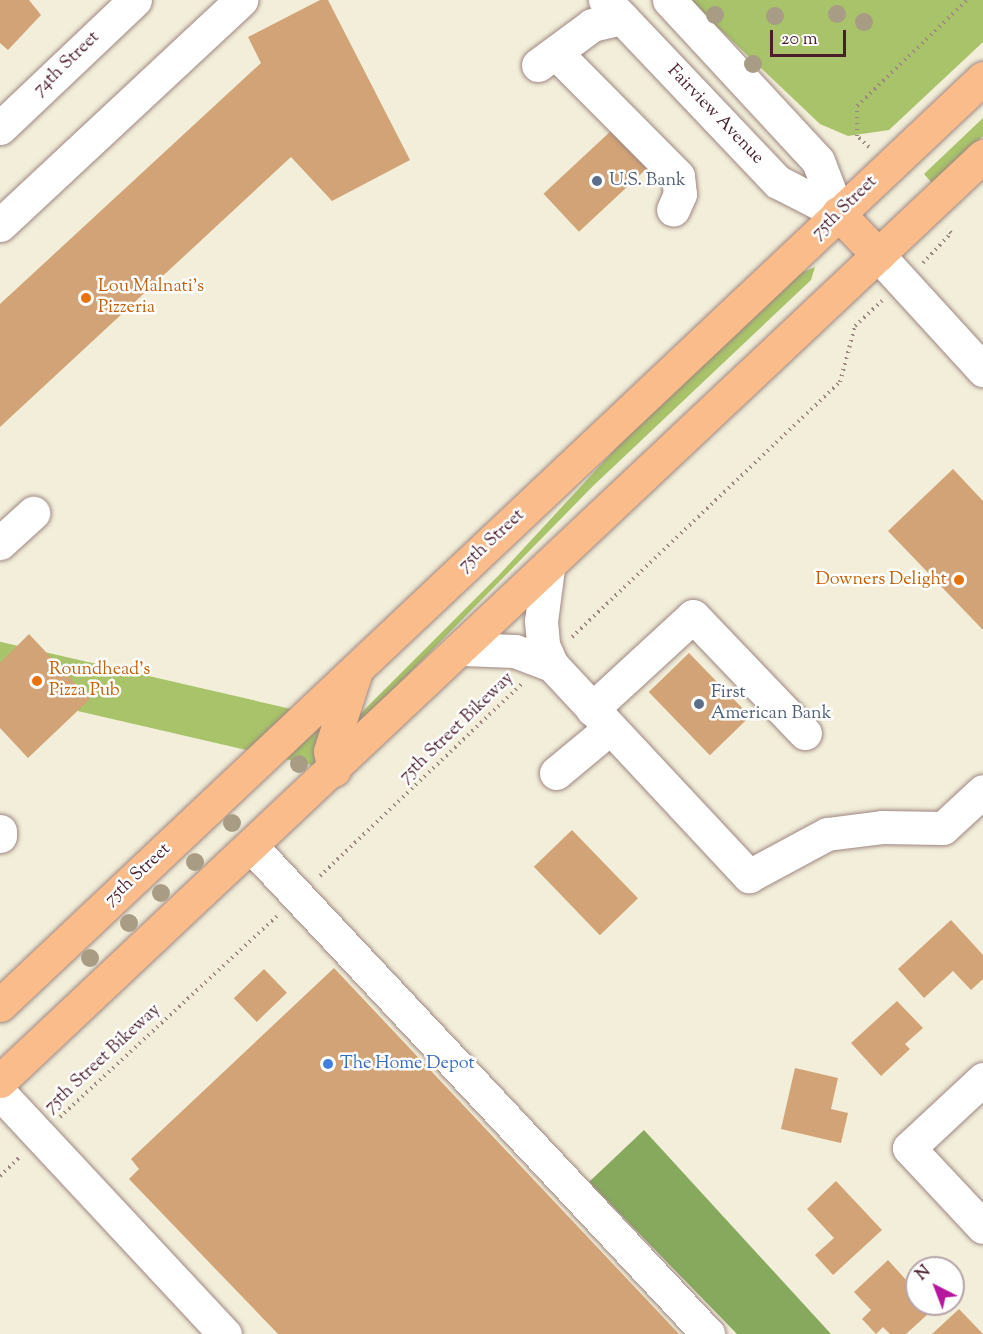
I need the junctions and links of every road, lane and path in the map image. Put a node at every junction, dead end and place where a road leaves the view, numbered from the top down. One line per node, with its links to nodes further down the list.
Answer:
1 (135, 0): 7 (street, 74th Street)
2 (241, 0): 12 (street)
3 (669, 0): 11 (street, Fairview Avenue)
4 (967, 0): 8 (path)
5 (614, 9): 10 (street); 11 (street, Fairview Avenue)
6 (983, 78): 11 (main road, 75th Street)
7 (0, 128)
8 (857, 136)
9 (983, 156): 13 (main road)
10 (673, 210)
11 (838, 213): 13 (main road, Fairview Avenue); 21 (main road, 75th Street)
12 (0, 225)
13 (878, 255): 14 (street, Fairview Avenue); 18 (main road)
14 (903, 281): 15 (street, Fairview Avenue); 20 (path, 75th Street Bikeway)
15 (983, 370)
16 (33, 513): 17 (street)
17 (0, 543)
18 (548, 568): 19 (main road); 20 (street)
19 (463, 649): 20 (street); 24 (main road)
20 (547, 663): 22 (street); 28 (path, 75th Street Bikeway)
21 (357, 669): 24 (main road); 29 (main road, 75th Street)
22 (600, 719): 23 (street); 25 (street); 26 (street)
23 (805, 733)
24 (334, 770): 27 (main road)
25 (556, 773)
26 (983, 791)
27 (251, 846): 28 (street); 31 (main road)
28 (296, 898): 33 (path, 75th Street Bikeway); 37 (street)
29 (0, 1005)
30 (983, 1079): 35 (street)
31 (0, 1082)
32 (0, 1093): 33 (street)
33 (42, 1138): 34 (path, 75th Street Bikeway); 36 (street)
34 (0, 1176)
35 (983, 1227)
36 (225, 1334)
37 (708, 1334)

